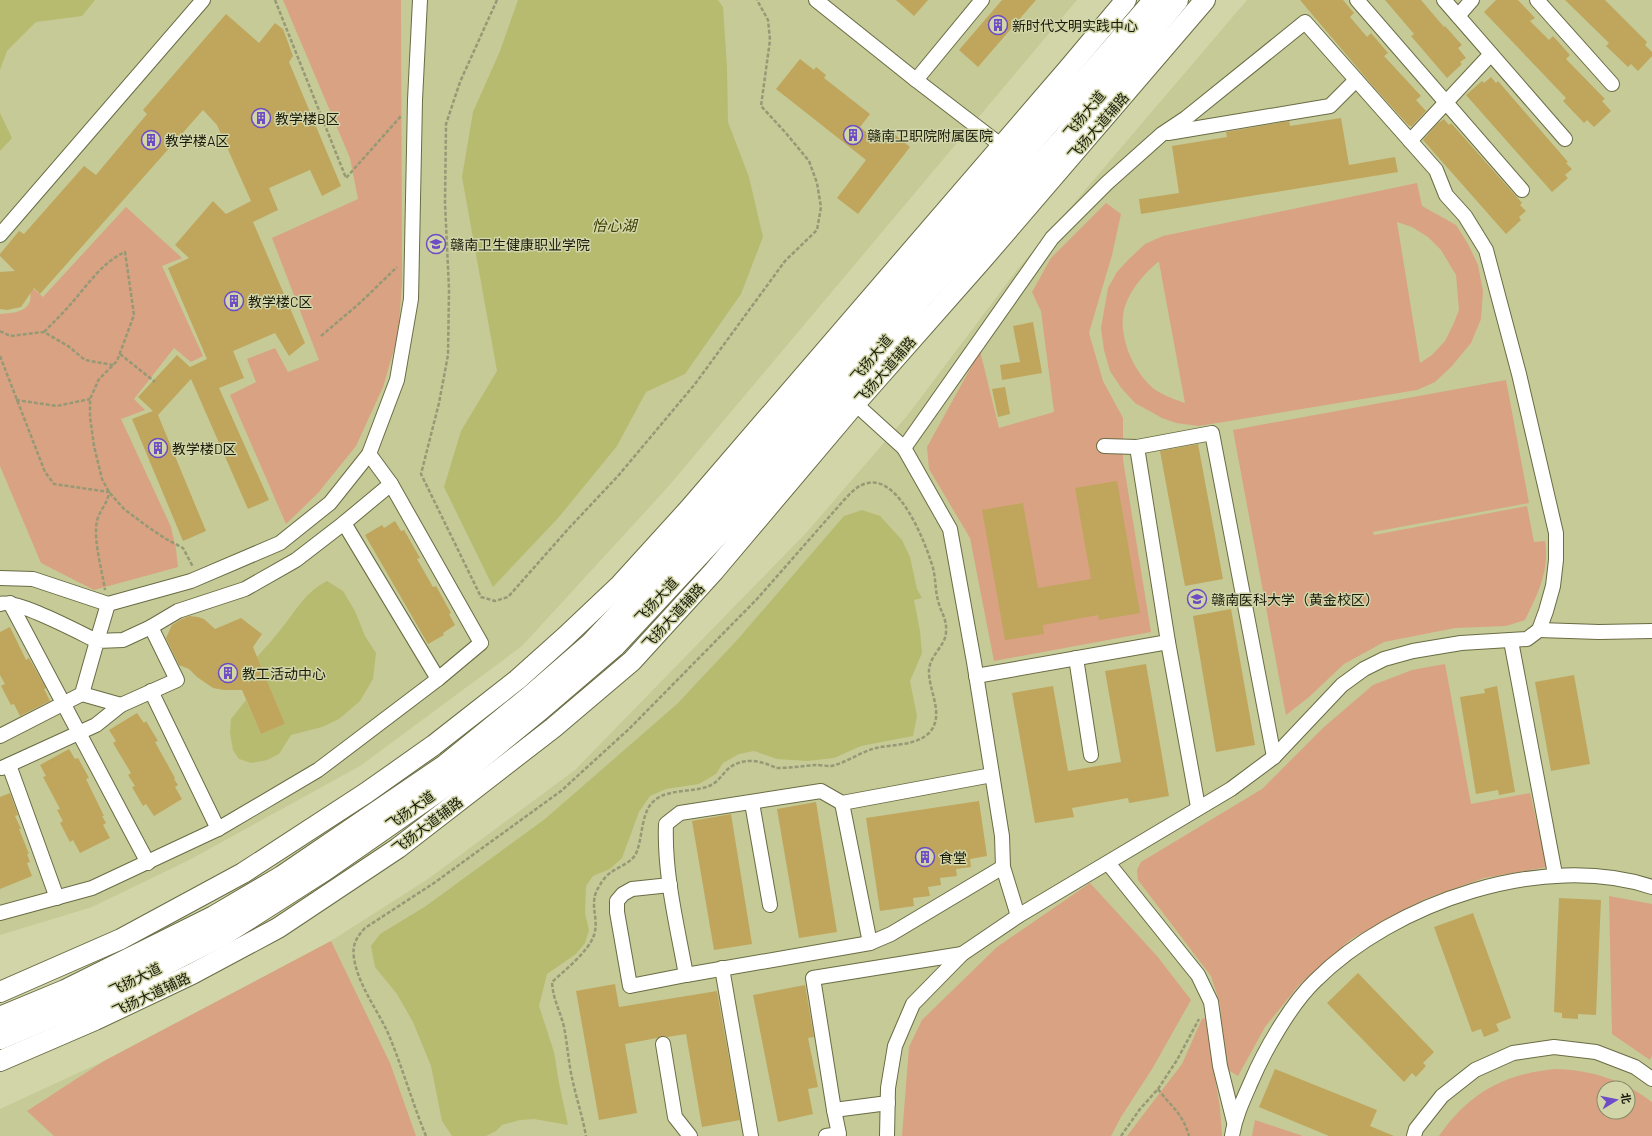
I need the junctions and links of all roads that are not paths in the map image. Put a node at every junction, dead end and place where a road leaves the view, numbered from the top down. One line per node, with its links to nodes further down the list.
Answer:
1 (203, 0): 29 (street)
2 (420, 0): 38 (street)
3 (816, 0): 17 (street)
4 (982, 0): 17 (street)
5 (1126, 0): 16 (street)
6 (1155, 0): 14 (main road, 飞扬大道)
7 (1178, 0): 22 (main road, 飞扬大道)
8 (1205, 0): 26 (street, 飞扬大道辅路)
9 (1358, 0): 20 (street)
10 (1444, 0): 13 (street)
11 (1472, 0): 13 (street)
12 (1537, 0): 19 (street)
13 (1458, 16): 15 (street)
14 (1123, 39): 16 (street); 30 (main road, 飞扬大道)
15 (1491, 54): 20 (street); 23 (street)
16 (1068, 69): 25 (street)
17 (916, 80): 25 (street)
18 (1356, 80): 21 (street); 21 (street); 24 (street)
19 (1612, 84)
20 (1446, 102): 24 (street); 27 (street)
21 (1162, 134): 37 (street)
22 (1065, 136): 26 (street); 32 (main road, 飞扬大道)
23 (1565, 139)
24 (1410, 140): 50 (street)
25 (1002, 146): 28 (street)
26 (1049, 181): 31 (street, 飞扬大道辅路)
27 (1522, 190)
28 (960, 194): 30 (street); 41 (street)
29 (0, 235)
30 (936, 253): 33 (main road, 飞扬大道)
31 (982, 260): 32 (street); 34 (street, 飞扬大道辅路)
32 (921, 298): 34 (main road, 飞扬大道)
33 (827, 378): 34 (street); 39 (main road, 飞扬大道)
34 (849, 398): 37 (street); 42 (main road, 飞扬大道); 44 (street, 飞扬大道辅路)
35 (1104, 446): 36 (street)
36 (1137, 447): 54 (street); 66 (street)
37 (904, 448): 57 (street)
38 (369, 454): 40 (street); 48 (street)
39 (745, 472): 41 (street); 55 (main road, 飞扬大道)
40 (391, 484): 43 (street); 58 (street)
41 (688, 509): 46 (street)
42 (733, 518): 44 (street); 77 (main road, 飞扬大道)
43 (344, 523): 49 (street); 58 (street)
44 (714, 571): 73 (street, 飞扬大道辅路)
45 (0, 578): 48 (street)
46 (620, 585): 55 (street); 82 (street)
47 (5, 604): 53 (street); 61 (street)
48 (108, 604): 53 (street)
49 (151, 627): 53 (street); 59 (street)
50 (1539, 630): 51 (street); 52 (street)
51 (1652, 631)
52 (1511, 640): 66 (street); 78 (street)
53 (97, 641): 60 (street)
54 (1168, 642): 56 (street); 71 (street)
55 (590, 644): 79 (main road, 飞扬大道)
56 (1076, 658): 57 (street); 65 (street)
57 (976, 676): 68 (street)
58 (438, 679): 72 (street)
59 (151, 691): 62 (street); 72 (street)
60 (82, 694): 61 (street); 62 (street)
61 (64, 704): 63 (street); 64 (street)
62 (121, 705): 63 (street)
63 (79, 733): 67 (street); 74 (street)
64 (0, 736)
65 (1091, 755)
66 (1274, 757): 71 (street)
67 (4, 767): 83 (street)
68 (992, 775): 70 (street); 76 (street)
69 (752, 803): 70 (street); 80 (street); 84 (street)
70 (842, 803): 89 (street)
71 (1198, 807): 75 (street)
72 (218, 829): 74 (street)
73 (398, 848): 77 (street); 92 (street, 飞扬大道辅路)
74 (148, 863): 83 (street)
75 (1108, 863): 86 (street); 105 (street)
76 (1004, 867): 86 (street); 89 (street)
77 (324, 870): 87 (main road, 飞扬大道)
78 (1556, 874): 81 (street); 105 (street)
79 (282, 877): 82 (street); 94 (main road, 飞扬大道)
80 (670, 885): 93 (street); 93 (street)
81 (1652, 887)
82 (215, 890): 88 (street)
83 (57, 898): 85 (street)
84 (770, 905)
85 (0, 913)
86 (1018, 916): 90 (street)
87 (222, 935): 92 (street); 98 (main road, 飞扬大道)
88 (121, 939): 94 (street); 95 (street)
89 (870, 943): 91 (street)
90 (962, 954): 103 (street); 104 (street)
91 (722, 968): 93 (street); 107 (street)
92 (192, 974): 97 (street, 飞扬大道辅路)
93 (686, 975)
94 (66, 991): 96 (main road, 飞扬大道)
95 (0, 992)
96 (0, 1018)
97 (95, 1020): 98 (street); 101 (street, 飞扬大道辅路)
98 (24, 1028): 99 (main road, 飞扬大道)
99 (0, 1038)
100 (663, 1044): 106 (street)
101 (0, 1061)
102 (1652, 1079): 111 (street)
103 (888, 1103): 104 (street); 109 (street)
104 (834, 1110): 108 (street)
105 (1234, 1122): 110 (street)
106 (690, 1136)
107 (751, 1136)
108 (826, 1136)
109 (887, 1136)
110 (1232, 1136)
111 (1414, 1136)

